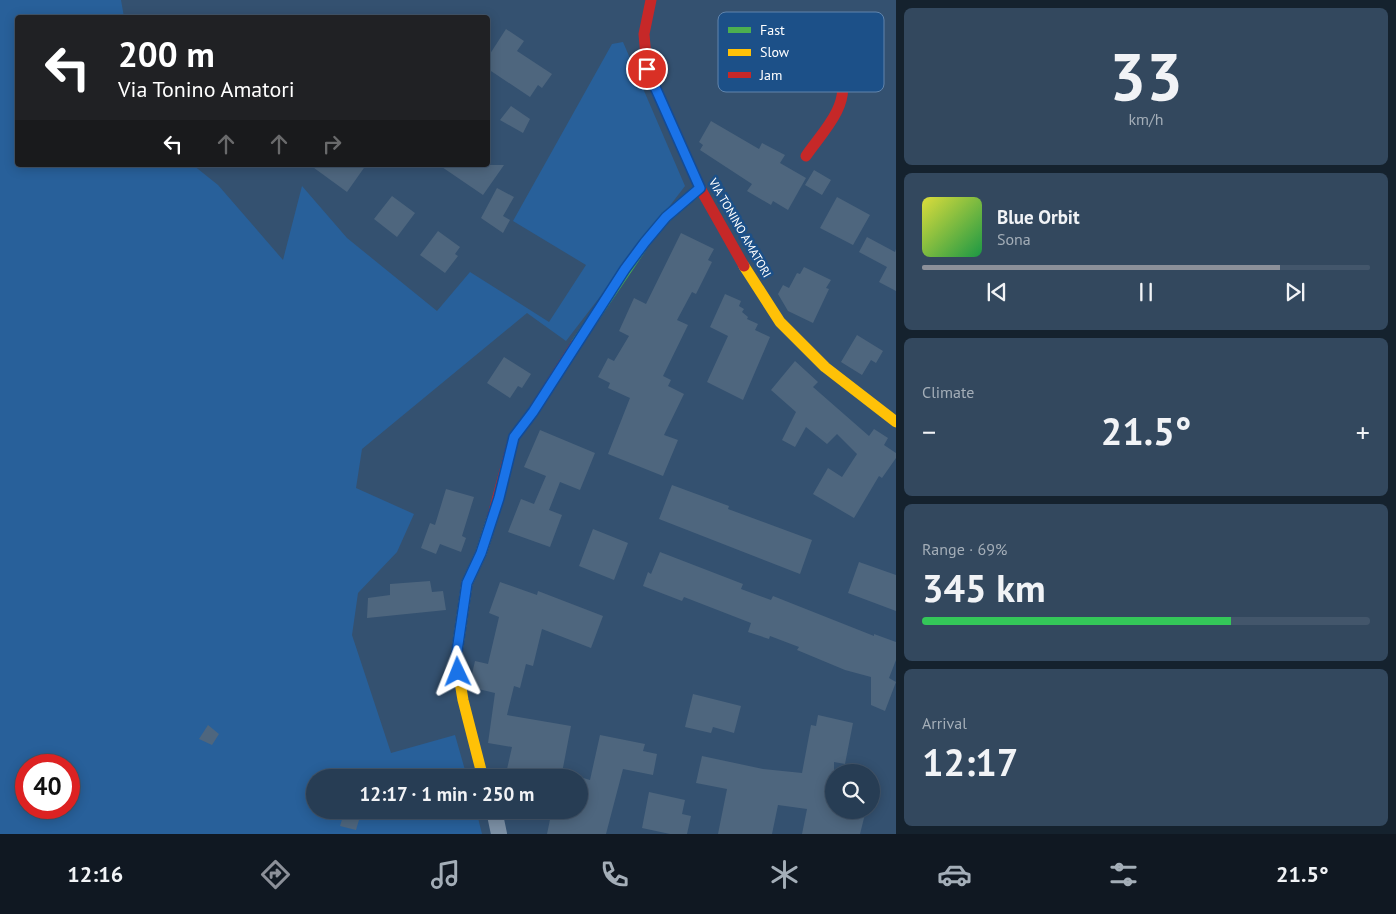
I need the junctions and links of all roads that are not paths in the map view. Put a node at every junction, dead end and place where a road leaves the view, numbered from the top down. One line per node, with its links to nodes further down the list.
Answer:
1 (651, 0): 4 (street, VIA TONINO AMATORI)
2 (844, 92): 3 (street)
3 (806, 156)
4 (700, 188): 5 (street, VIA TONINO AMATORI); 6 (street)
5 (896, 422)
6 (481, 769)
7 (496, 819): 8 (street)
8 (499, 834)

